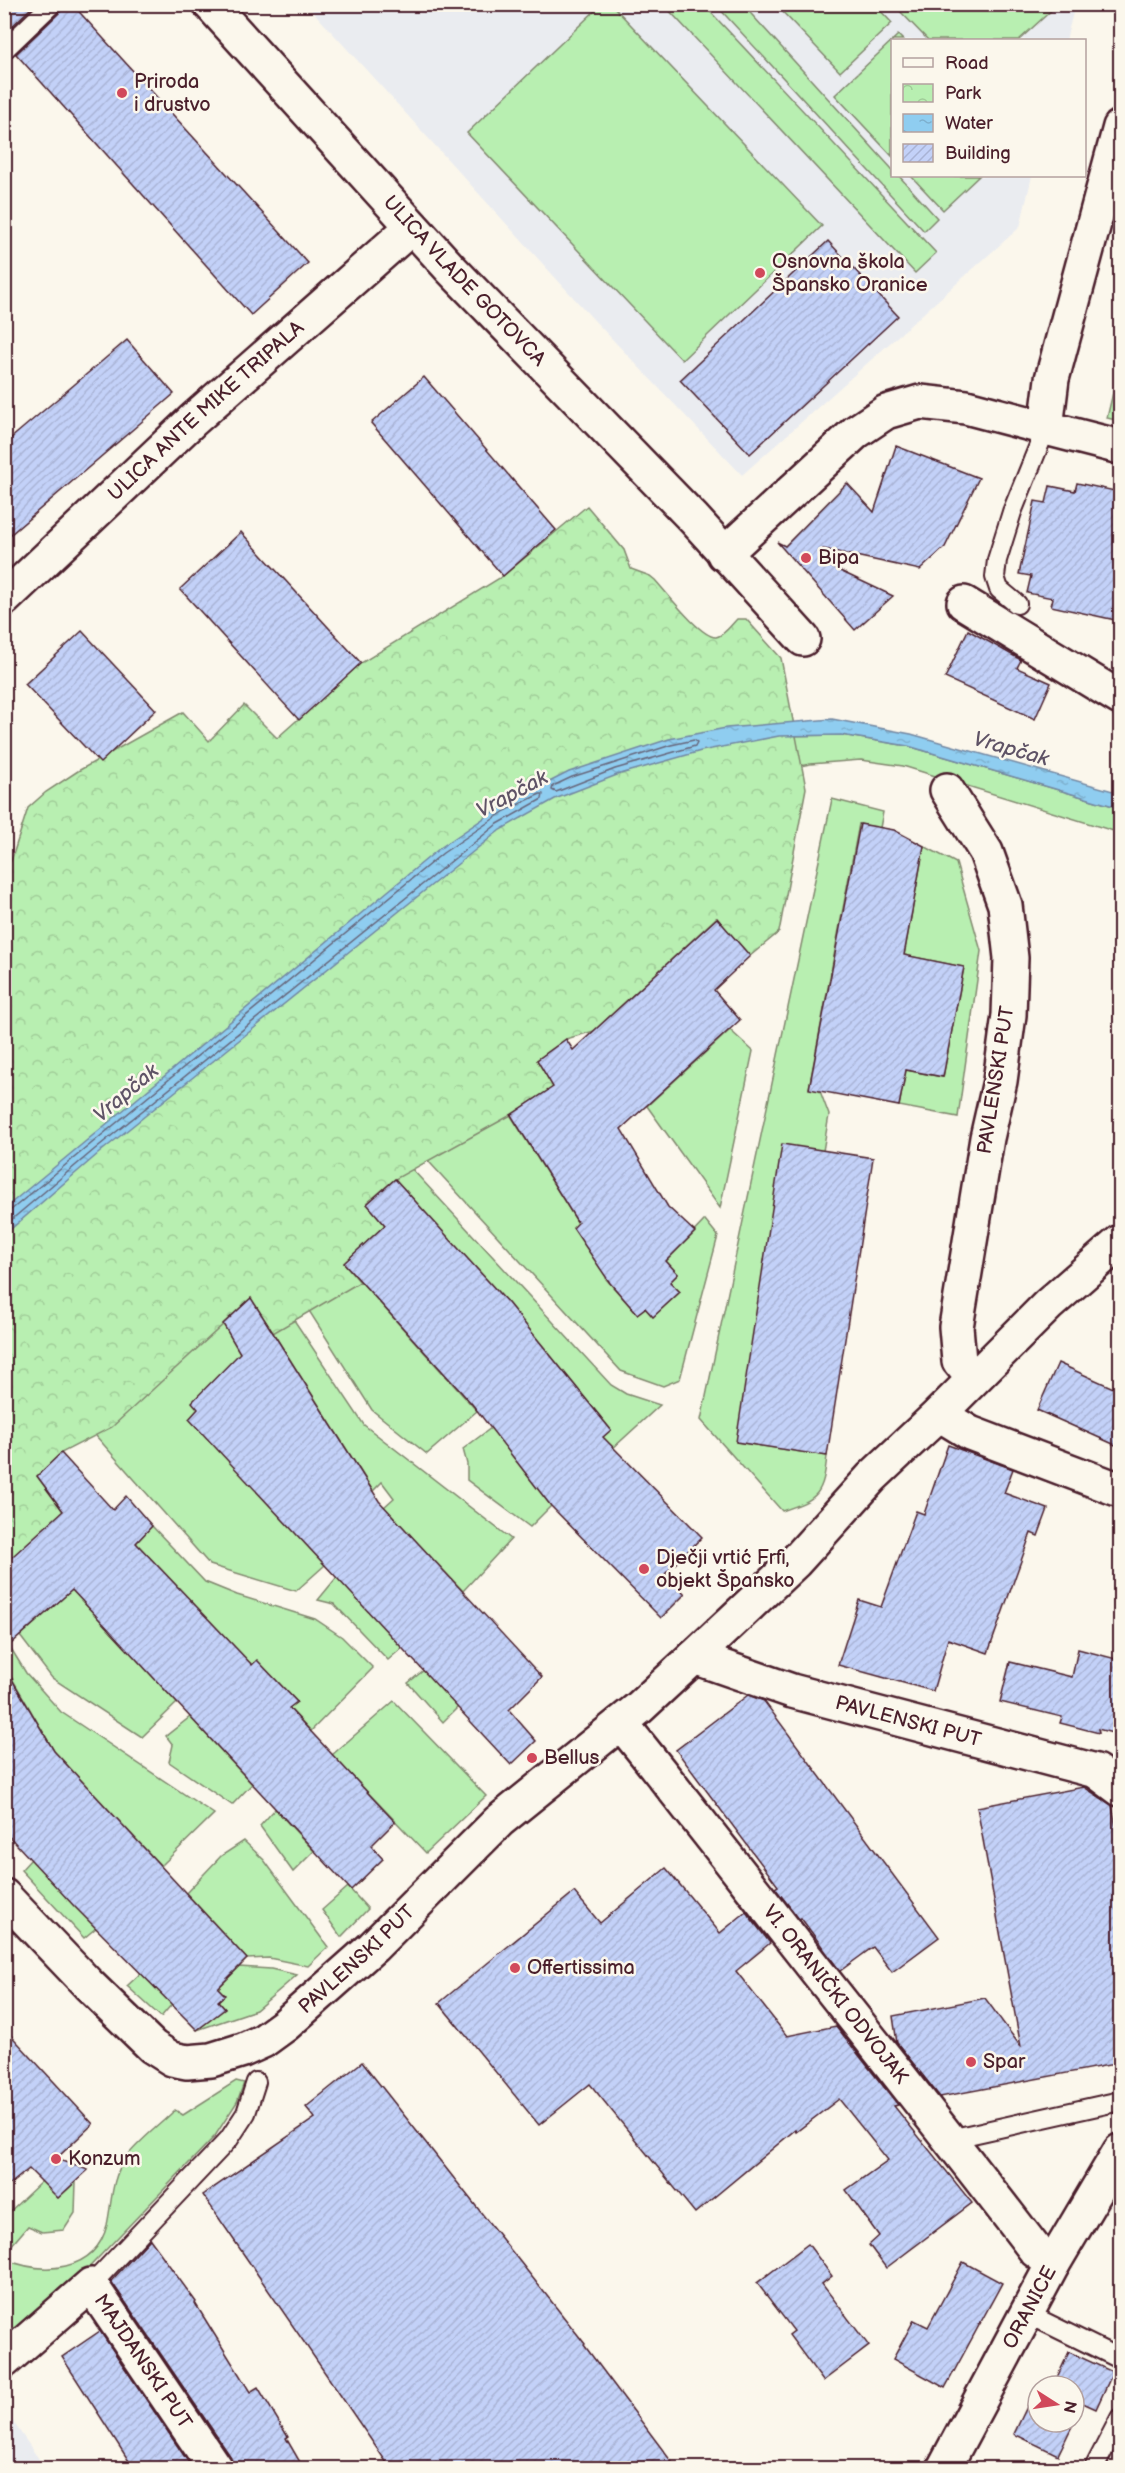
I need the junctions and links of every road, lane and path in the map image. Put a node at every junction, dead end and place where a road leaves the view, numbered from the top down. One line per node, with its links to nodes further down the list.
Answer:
1 (52, 4): 3 (lane)
2 (210, 4): 5 (street, ULICA VLADE GOTOVCA)
3 (4, 50)
4 (1120, 127): 6 (street)
5 (412, 226): 8 (street, ULICA VLADE GOTOVCA); 9 (street, ULICA ANTE MIKE TRIPALA)
6 (1046, 428): 7 (street); 8 (street); 11 (lane)
7 (1120, 447)
8 (724, 554): 12 (street, ULICA VLADE GOTOVCA)
9 (4, 599)
10 (964, 603): 13 (street)
11 (1017, 604)
12 (803, 639)
13 (1120, 698)
14 (947, 790): 16 (street, PAVLENSKI PUT)
15 (1120, 1242): 16 (street, PAVLENSKI PUT)
16 (974, 1378): 17 (street, PAVLENSKI PUT)
17 (939, 1414): 18 (street); 19 (street, PAVLENSKI PUT)
18 (1120, 1490)
19 (694, 1657): 20 (street, PAVLENSKI PUT); 21 (street, PAVLENSKI PUT)
20 (621, 1723): 22 (street, PAVLENSKI PUT); 25 (street, VI. ORANIČKI ODVOJAK)
21 (1120, 1789)
22 (4, 1896)
23 (256, 2082): 28 (lane)
24 (1120, 2101): 25 (lane)
25 (950, 2139): 27 (street, VI. ORANIČKI ODVOJAK)
26 (1120, 2151): 27 (street, ORANICE)
27 (1053, 2264): 29 (street, ORANICE)
28 (91, 2285): 31 (street); 33 (street, MAJDANSKI PUT)
29 (1026, 2313): 30 (lane); 34 (street, ORANICE)
30 (1120, 2359)
31 (4, 2361)
32 (1120, 2418): 35 (lane)
33 (215, 2469)
34 (944, 2469)
35 (1094, 2469)

